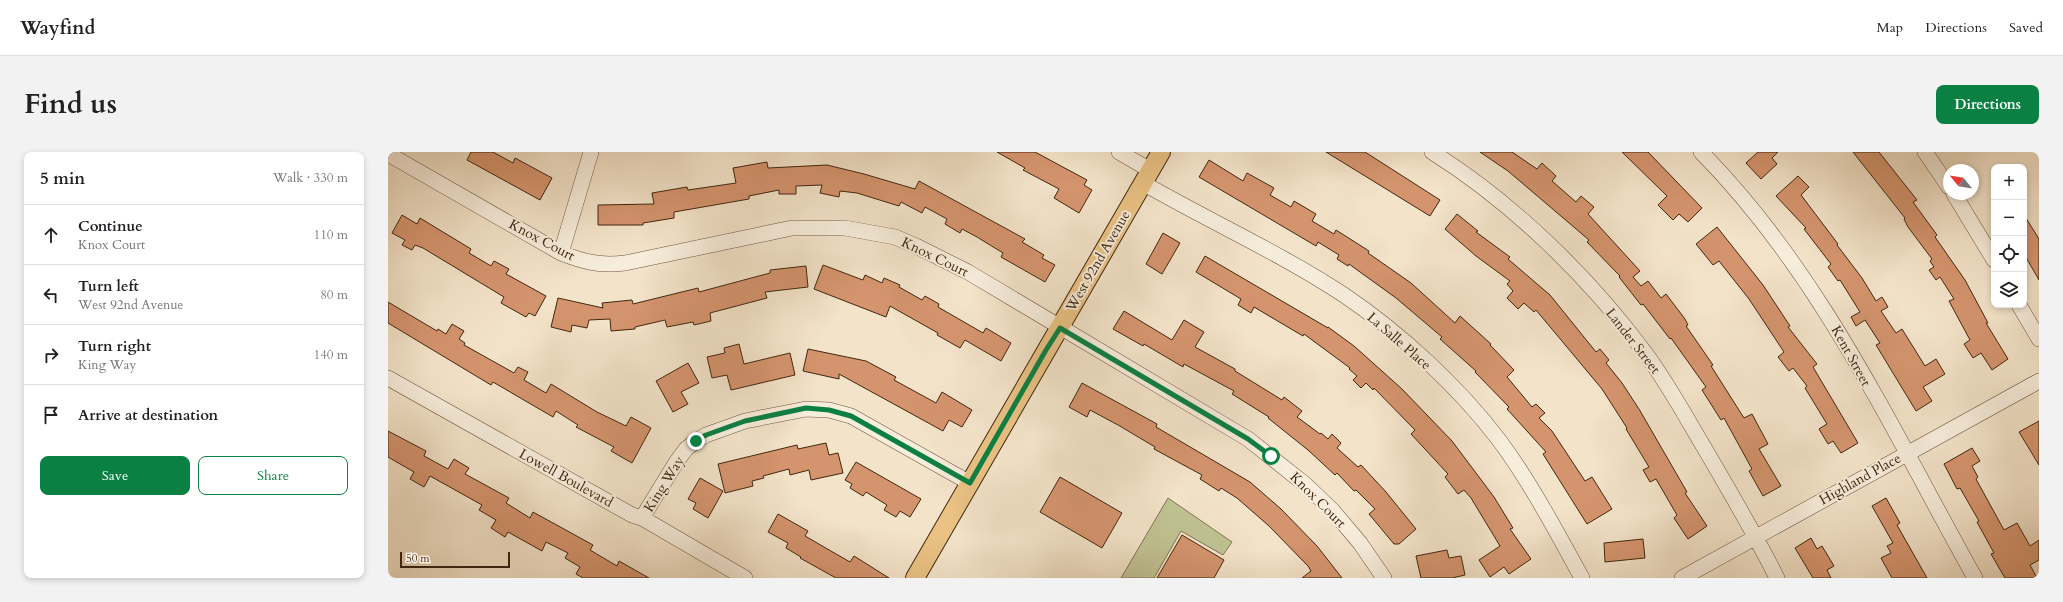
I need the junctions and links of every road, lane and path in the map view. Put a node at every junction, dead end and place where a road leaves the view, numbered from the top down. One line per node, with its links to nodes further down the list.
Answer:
1 (591, 152): 11 (street)
2 (1119, 152): 8 (street, La Salle Place)
3 (1160, 152): 8 (main road, West 92nd Avenue)
4 (1432, 152): 21 (street, Lander Street)
5 (1701, 152): 18 (street, Kent Street)
6 (1925, 152): 9 (street)
7 (390, 155): 11 (street, Knox Court)
8 (1146, 176): 14 (main road, West 92nd Avenue); 25 (street, La Salle Place)
9 (1943, 178)
10 (1958, 200): 12 (street)
11 (561, 253): 14 (street, Knox Court)
12 (1991, 255)
13 (2021, 308): 15 (street)
14 (1060, 328): 19 (main road, West 92nd Avenue); 24 (street, Knox Court)
15 (2039, 339)
16 (388, 378): 20 (street, Lowell Boulevard)
17 (2039, 381): 18 (street, Highland Place)
18 (1906, 454): 21 (street, Highland Place); 28 (street, Kent Street)
19 (970, 483): 20 (street, King Way); 23 (main road, West 92nd Avenue)
20 (642, 518): 22 (street, Lowell Boulevard)
21 (1756, 537): 26 (street, Highland Place); 27 (street, Lander Street)
22 (745, 578)
23 (915, 578)
24 (1384, 578)
25 (1582, 578)
26 (1682, 578)
27 (1777, 578)
28 (1975, 578)

